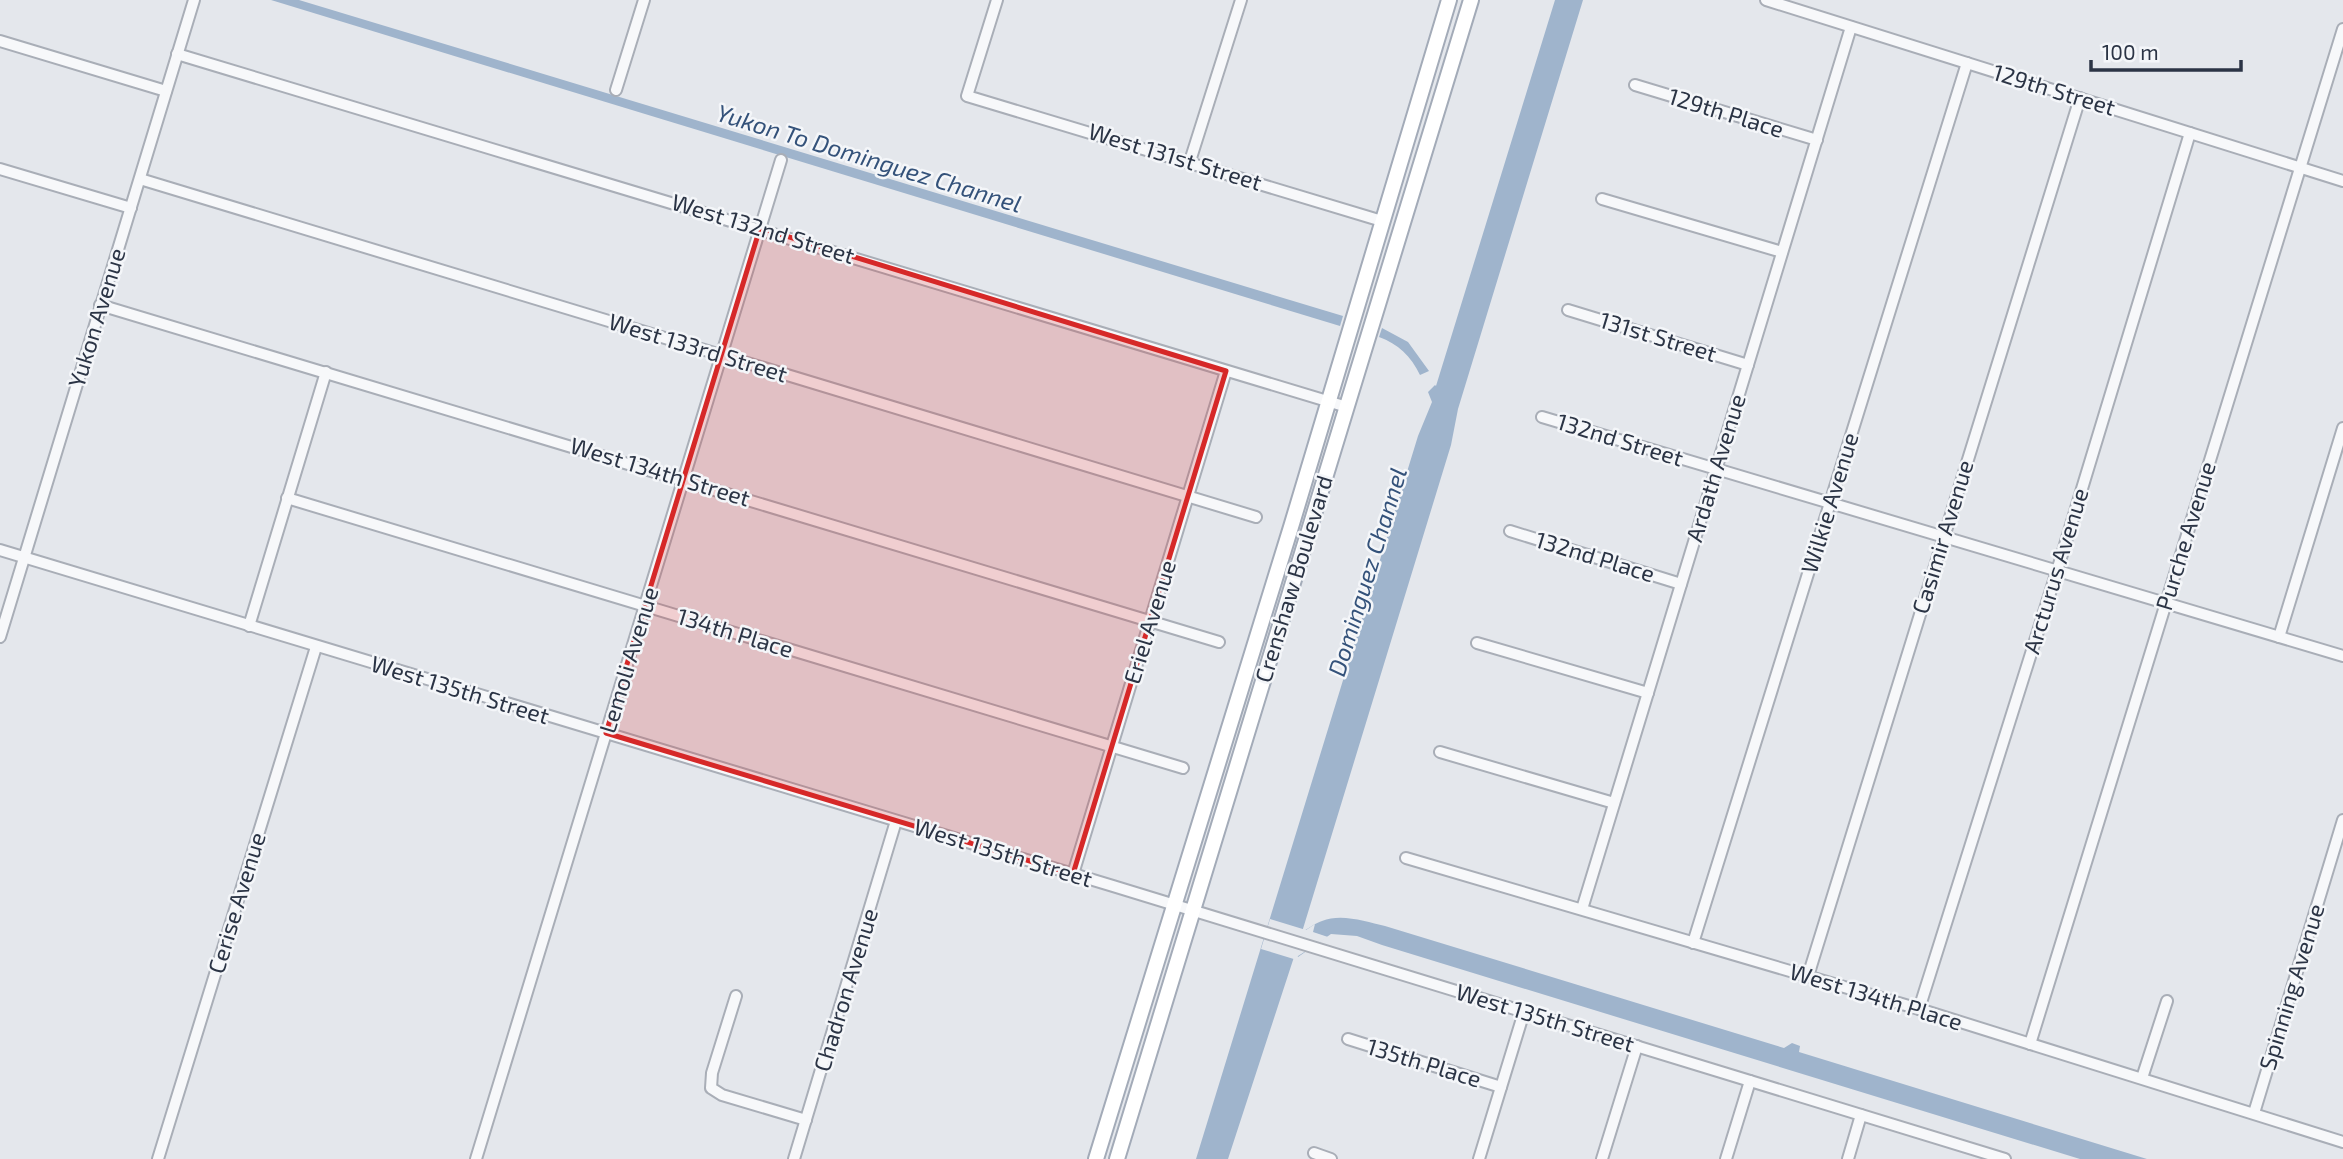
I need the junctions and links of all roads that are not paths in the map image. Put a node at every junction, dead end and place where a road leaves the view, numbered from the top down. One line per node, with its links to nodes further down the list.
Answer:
1 (194, 0): 11 (street, Yukon Avenue)
2 (643, 0): 14 (street)
3 (997, 0): 20 (street, West 131st Street)
4 (1241, 0): 20 (street)
5 (1449, 0): 27 (main road, Crenshaw Boulevard)
6 (1471, 0): 28 (main road, Crenshaw Boulevard)
7 (1766, 0): 8 (street, 129th Street)
8 (1851, 27): 12 (street, 129th Street); 18 (street, Ardath Avenue)
9 (2343, 29): 21 (street, Purche Avenue)
10 (0, 41): 15 (street)
11 (177, 54): 15 (street, Yukon Avenue); 29 (street, West 132nd Street)
12 (1967, 63): 16 (street, 129th Street); 45 (street, Wilkie Avenue)
13 (1635, 85): 18 (street, 129th Place)
14 (616, 90)
15 (166, 91): 23 (street, Yukon Avenue)
16 (2080, 98): 17 (street, 129th Street); 48 (street, Casimir Avenue)
17 (2190, 133): 21 (street, 129th Street); 51 (street, Arcturus Avenue)
18 (1816, 140): 30 (street, Ardath Avenue)
19 (781, 160): 29 (street, Lemoli Avenue)
20 (1190, 161): 27 (street, West 131st Street)
21 (2300, 167): 24 (street, 129th Street); 53 (street, Purche Avenue)
22 (0, 169): 26 (street)
23 (140, 179): 26 (street, Yukon Avenue); 33 (street, West 133rd Street)
24 (2343, 181)
25 (1602, 199): 30 (street)
26 (131, 208): 31 (street, Yukon Avenue)
27 (1382, 221): 28 (main road); 37 (main road, Crenshaw Boulevard)
28 (1401, 227): 38 (main road, Crenshaw Boulevard)
29 (760, 228): 33 (street, Lemoli Avenue); 35 (street, West 132nd Street)
30 (1782, 252): 34 (street, Ardath Avenue)
31 (100, 305): 36 (street, West 134th Street); 50 (street, Yukon Avenue)
32 (1567, 310): 34 (street, 131st Street)
33 (722, 355): 42 (street, Lemoli Avenue); 43 (street, West 133rd Street)
34 (1748, 365): 41 (street, Ardath Avenue)
35 (1227, 371): 37 (street, West 132nd Street); 43 (street, Eriel Avenue)
36 (326, 372): 42 (street, West 134th Street); 44 (street)
37 (1329, 401): 38 (street, West 132nd Street); 73 (main road, Crenshaw Boulevard)
38 (1347, 407): 75 (main road, Crenshaw Boulevard)
39 (1542, 417): 41 (street, 132nd Street)
40 (2343, 428): 58 (street)
41 (1716, 469): 45 (street, 132nd Street); 52 (street, Ardath Avenue)
42 (683, 479): 54 (street, Lemoli Avenue); 55 (street, West 134th Street)
43 (1188, 497): 46 (street, West 133rd Street); 55 (street, Eriel Avenue)
44 (287, 498): 54 (street, 134th Place); 56 (street)
45 (1830, 503): 48 (street, 132nd Street); 76 (street, Wilkie Avenue)
46 (1255, 517)
47 (1510, 531): 52 (street, 132nd Place)
48 (1943, 537): 51 (street, 132nd Street); 77 (street, Casimir Avenue)
49 (0, 550): 50 (street, West 135th Street)
50 (24, 558): 56 (street, West 135th Street); 57 (street, Yukon Avenue)
51 (2057, 571): 53 (street, 132nd Street); 80 (street, Arcturus Avenue)
52 (1681, 584): 63 (street, Ardath Avenue)
53 (2166, 603): 58 (street, 132nd Street); 83 (street, Purche Avenue)
54 (646, 606): 64 (street, Lemoli Avenue); 65 (street, 134th Place)
55 (1150, 620): 59 (street, West 134th Street); 65 (street, Eriel Avenue)
56 (249, 626): 61 (street, West 135th Street)
57 (0, 637)
58 (2279, 637): 62 (street, 132nd Street)
59 (1219, 642)
60 (1477, 643): 63 (street)
61 (316, 646): 64 (street, West 135th Street); 96 (street, Cerise Avenue)
62 (2343, 656)
63 (1648, 693): 68 (street, Ardath Avenue)
64 (606, 733): 70 (street, West 135th Street); 97 (street, Lemoli Avenue)
65 (1112, 747): 67 (street, 134th Place); 72 (street, Eriel Avenue)
66 (1440, 752): 68 (street)
67 (1183, 768)
68 (1614, 803): 74 (street, Ardath Avenue)
69 (2343, 820): 90 (street, Spinning Avenue)
70 (896, 821): 72 (street, West 135th Street); 92 (street, Chadron Avenue)
71 (1406, 858): 74 (street, West 134th Place)
72 (1073, 874): 73 (street, West 135th Street)
73 (1173, 905): 75 (street, West 135th Street); 85 (main road, Crenshaw Boulevard)
74 (1582, 909): 76 (street, West 134th Place)
75 (1192, 911): 81 (street, West 135th Street); 86 (main road, Crenshaw Boulevard)
76 (1693, 943): 77 (street, West 134th Place)
77 (1808, 976): 80 (street, West 134th Place)
78 (736, 996): 92 (street)
79 (2166, 1001): 87 (street)
80 (1919, 1009): 83 (street, West 134th Place)
81 (1524, 1012): 84 (street, West 135th Street); 89 (street)
82 (1348, 1040): 89 (street, 135th Place)
83 (2030, 1044): 87 (street, West 134th Place)
84 (1637, 1046): 88 (street, West 135th Street); 103 (street)
85 (1128, 1054): 86 (main road); 99 (main road, Crenshaw Boulevard)
86 (1147, 1060): 100 (main road, Crenshaw Boulevard)
87 (2142, 1079): 90 (street, West 134th Place)
88 (1749, 1081): 91 (street, West 135th Street); 104 (street)
89 (1501, 1087): 102 (street)
90 (2254, 1114): 93 (street, West 134th Place)
91 (1861, 1115): 95 (street, West 135th Street); 105 (street)
92 (806, 1120): 98 (street, Chadron Avenue)
93 (2343, 1142)
94 (1314, 1153): 101 (street)
95 (1971, 1154): 106 (street, West 135th Street)
96 (158, 1159)
97 (476, 1159)
98 (794, 1159)
99 (1097, 1159)
100 (1117, 1159)
101 (1331, 1159)
102 (1479, 1159)
103 (1602, 1159)
104 (1726, 1159)
105 (1848, 1159)
106 (2005, 1159)

